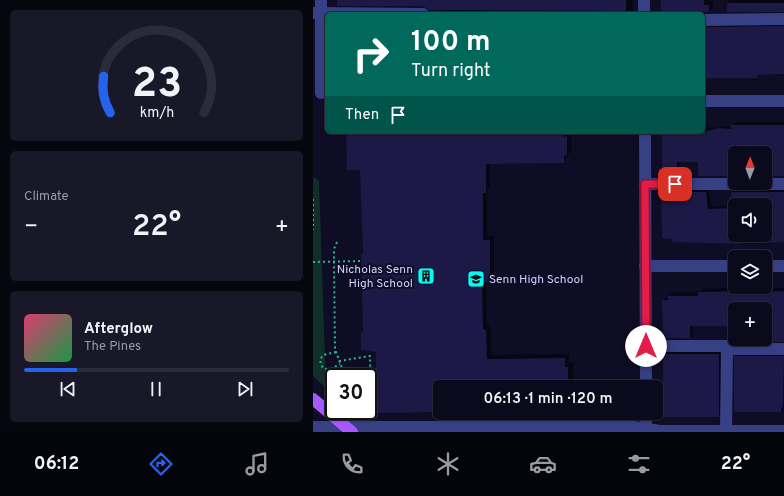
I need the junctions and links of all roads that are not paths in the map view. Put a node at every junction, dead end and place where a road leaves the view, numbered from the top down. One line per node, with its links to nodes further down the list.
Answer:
1 (321, 0): 4 (street)
2 (644, 0): 3 (street)
3 (644, 12)
4 (317, 13): 7 (street)
5 (784, 19): 6 (street)
6 (705, 20)
7 (321, 93)
8 (705, 101): 9 (street)
9 (784, 101)
10 (645, 134): 11 (street)
11 (645, 184): 12 (street); 13 (street)
12 (784, 184)
13 (645, 266): 14 (street); 17 (street)
14 (728, 266)
15 (772, 266): 16 (street)
16 (784, 266)
17 (646, 346): 18 (street); 20 (street)
18 (727, 349): 19 (street); 28 (street)
19 (784, 349)
20 (646, 380)
21 (313, 399): 24 (main road)
22 (646, 420): 27 (street)
23 (313, 427): 24 (street)
24 (349, 429): 25 (street)
25 (503, 430): 26 (street)
26 (566, 430): 27 (street)
27 (646, 431): 28 (street)
28 (724, 431): 29 (street)
29 (784, 431)

